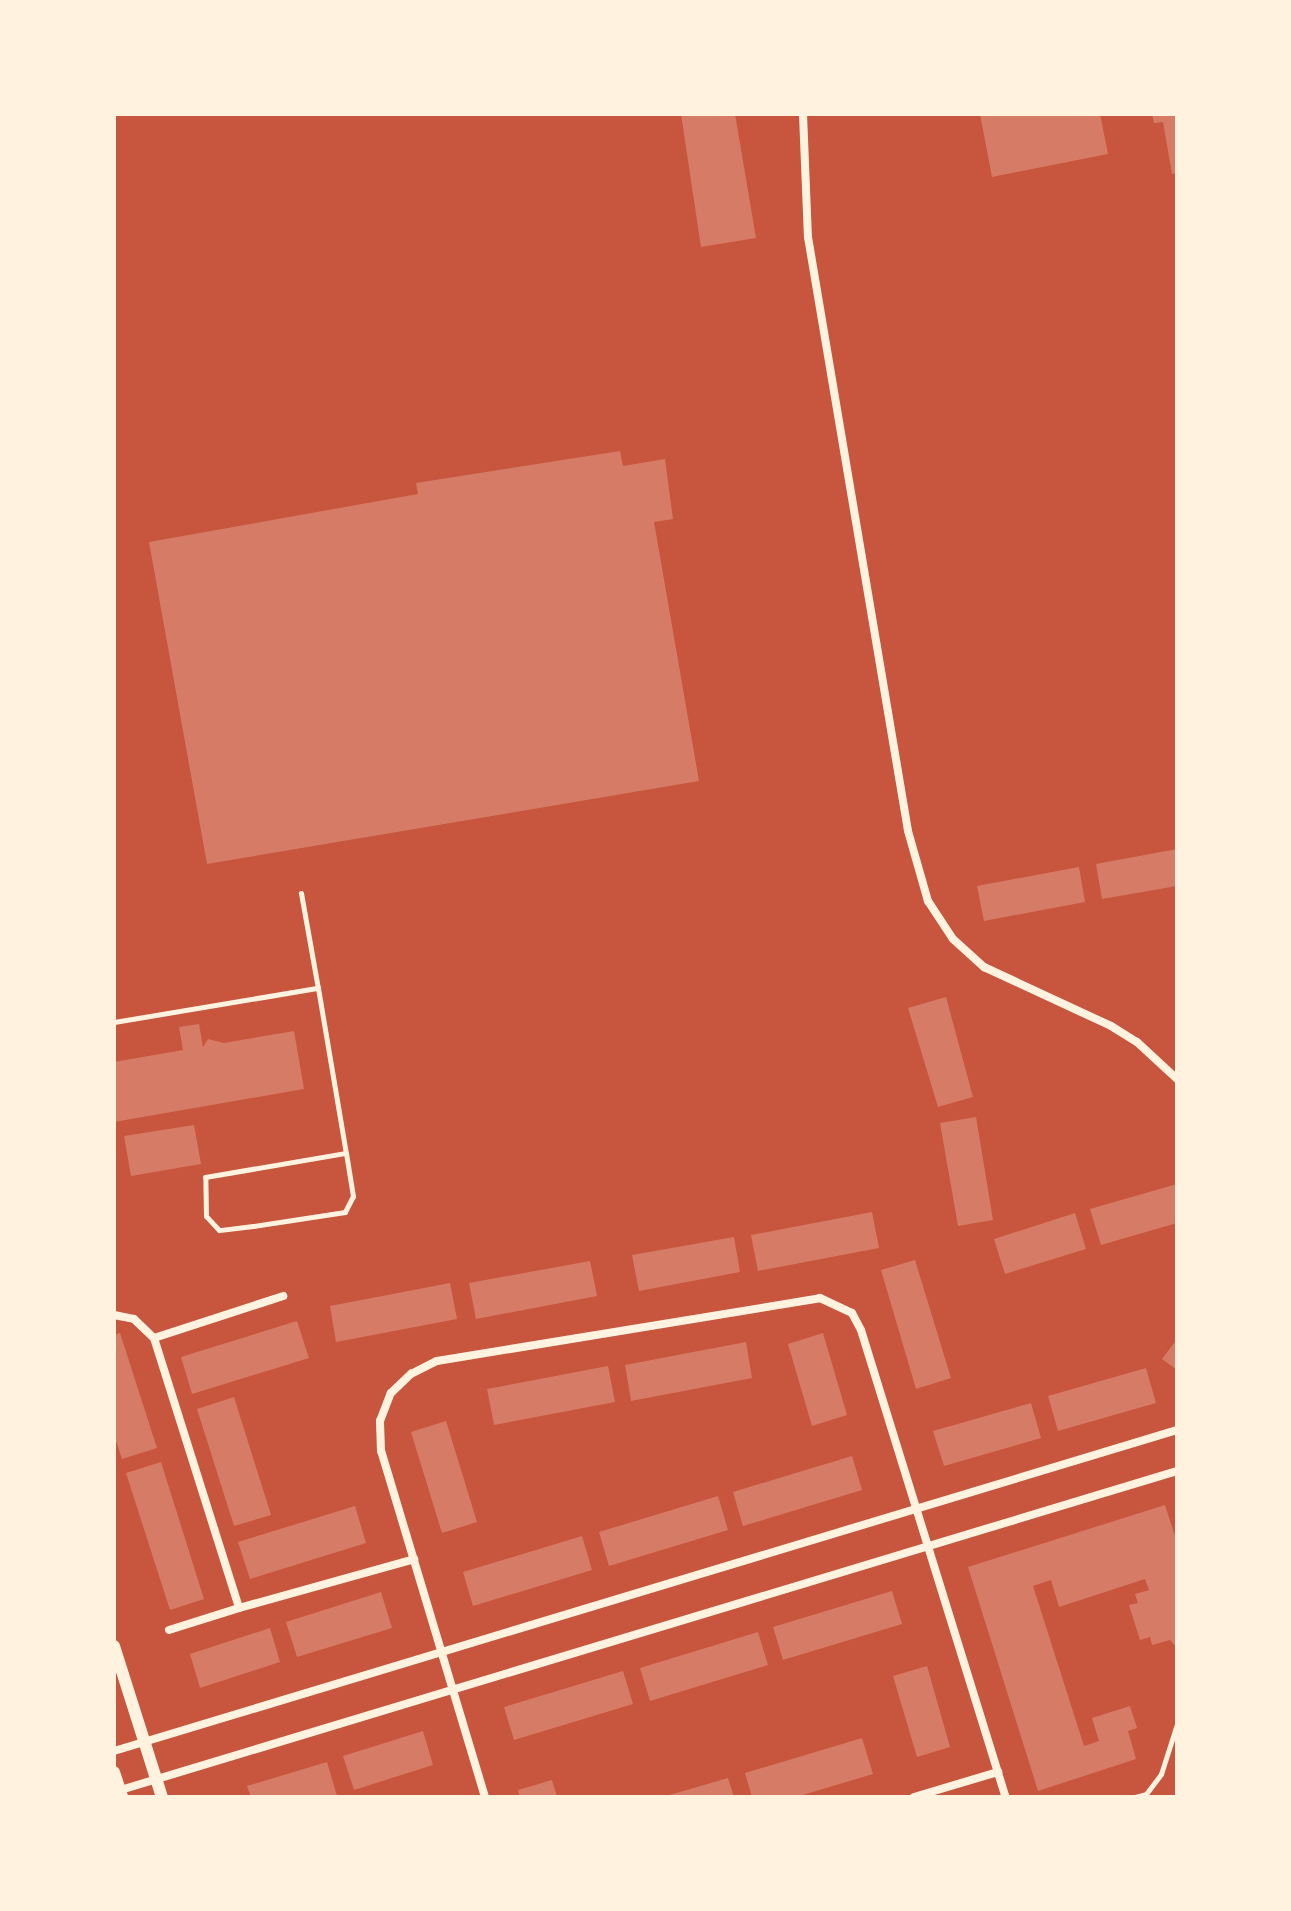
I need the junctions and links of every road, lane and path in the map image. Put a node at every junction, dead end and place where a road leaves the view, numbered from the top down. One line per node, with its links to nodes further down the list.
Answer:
1 (803, 114): 5 (street)
2 (301, 893): 3 (lane)
3 (318, 988): 4 (lane); 6 (lane)
4 (114, 1022)
5 (1177, 1079)
6 (346, 1153): 6 (lane)
7 (283, 1296): 9 (street)
8 (114, 1315): 9 (street)
9 (154, 1338): 15 (street)
10 (1177, 1430): 12 (street)
11 (1177, 1471): 13 (street)
12 (917, 1508): 13 (street); 14 (street); 18 (street)
13 (928, 1544): 19 (street); 24 (street)
14 (414, 1559): 15 (street); 18 (street)
15 (239, 1608): 16 (street)
16 (169, 1630)
17 (114, 1646): 21 (street)
18 (441, 1649): 19 (street); 21 (street)
19 (453, 1690): 25 (street); 28 (street)
20 (1177, 1724): 31 (lane)
21 (144, 1742): 22 (street); 25 (street)
22 (114, 1751)
23 (114, 1772): 26 (street)
24 (998, 1772): 29 (street); 30 (street)
25 (157, 1780): 26 (street); 27 (street)
26 (119, 1793)
27 (162, 1797)
28 (485, 1797)
29 (914, 1797)
30 (1006, 1797)
31 (1135, 1797)

